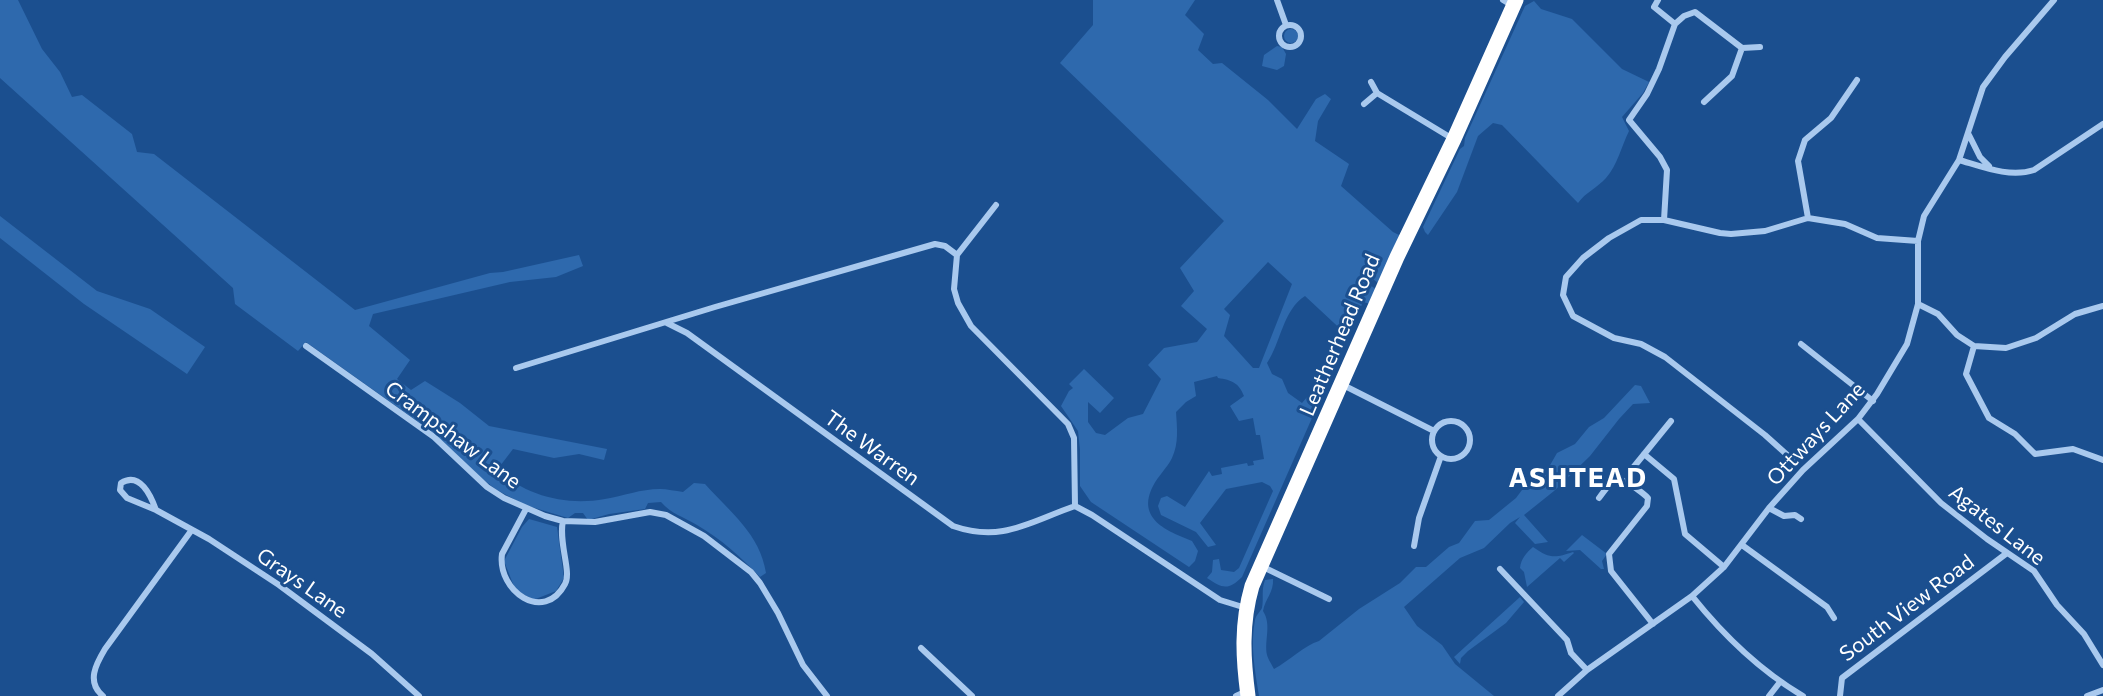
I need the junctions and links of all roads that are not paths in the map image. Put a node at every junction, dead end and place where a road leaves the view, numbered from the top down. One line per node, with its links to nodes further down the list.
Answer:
1 (1277, 0): 6 (street)
2 (1658, 0): 5 (street)
3 (2054, 0): 15 (street, Ottways Lane)
4 (1511, 2): 16 (highway, Leatherhead Road)
5 (1675, 24): 8 (street); 21 (street)
6 (1286, 26)
7 (1760, 47): 8 (street)
8 (1742, 48): 12 (street)
9 (1857, 80): 20 (street)
10 (1371, 82): 11 (street)
11 (1377, 93): 13 (street); 16 (street)
12 (1704, 102)
13 (1364, 104)
14 (2103, 124): 18 (street)
15 (1969, 134): 17 (street, Ottways Lane); 18 (street)
16 (1454, 139): 31 (highway, Leatherhead Road)
17 (1959, 160): 18 (street); 22 (street, Ottways Lane)
18 (1992, 168)
19 (996, 205): 23 (street)
20 (1808, 218): 21 (street); 22 (street)
21 (1664, 219): 39 (street)
22 (1917, 241): 24 (street, Ottways Lane)
23 (957, 255): 26 (street); 42 (street)
24 (1918, 304): 29 (street); 32 (street, Ottways Lane)
25 (2103, 306): 29 (street)
26 (667, 323): 30 (street); 42 (street, The Warren)
27 (1801, 344): 32 (street)
28 (306, 346): 44 (street, Crampshaw Lane)
29 (1974, 346): 38 (street)
30 (516, 368)
31 (1341, 384): 35 (street); 52 (highway, Leatherhead Road)
32 (1873, 400): 33 (street, Ottways Lane)
33 (1858, 419): 43 (street, Ottways Lane); 51 (street, Agates Lane)
34 (1671, 421): 36 (street)
35 (1434, 431): 37 (street); 37 (street)
36 (1644, 454): 40 (street); 53 (street)
37 (1441, 456): 50 (street)
38 (2103, 460)
39 (1794, 461)
40 (1632, 469)
41 (1599, 498): 59 (street)
42 (1075, 506): 57 (street)
43 (1769, 508): 46 (street); 49 (street, Ottways Lane)
44 (526, 509): 47 (street, Crampshaw Lane); 47 (street)
45 (156, 510): 45 (street, Grays Lane); 48 (street, Grays Lane)
46 (1801, 519)
47 (563, 521): 68 (street, Crampshaw Lane)
48 (191, 531): 66 (street); 67 (street, Grays Lane)
49 (1742, 545): 53 (street, Ottways Lane); 58 (street)
50 (1414, 546)
51 (2007, 553): 61 (street, Agates Lane); 73 (street, South View Road)
52 (1260, 566): 56 (street); 57 (highway, Leatherhead Road)
53 (1724, 567): 55 (street, Ottways Lane)
54 (1500, 569): 62 (street)
55 (1692, 596): 59 (street, Ottways Lane); 63 (street)
56 (1329, 599)
57 (1246, 608): 65 (highway, Leatherhead Road)
58 (1834, 618)
59 (1653, 624): 62 (street, Ottways Lane)
60 (921, 648): 69 (street)
61 (2103, 665)
62 (1587, 670): 70 (street, Ottways Lane)
63 (1780, 682): 71 (street); 72 (street)
64 (2103, 690): 74 (street)
65 (1244, 694)
66 (103, 696)
67 (419, 696)
68 (827, 696)
69 (972, 696)
70 (1558, 696)
71 (1769, 696)
72 (1803, 696)
73 (1840, 696)
74 (2088, 696)

